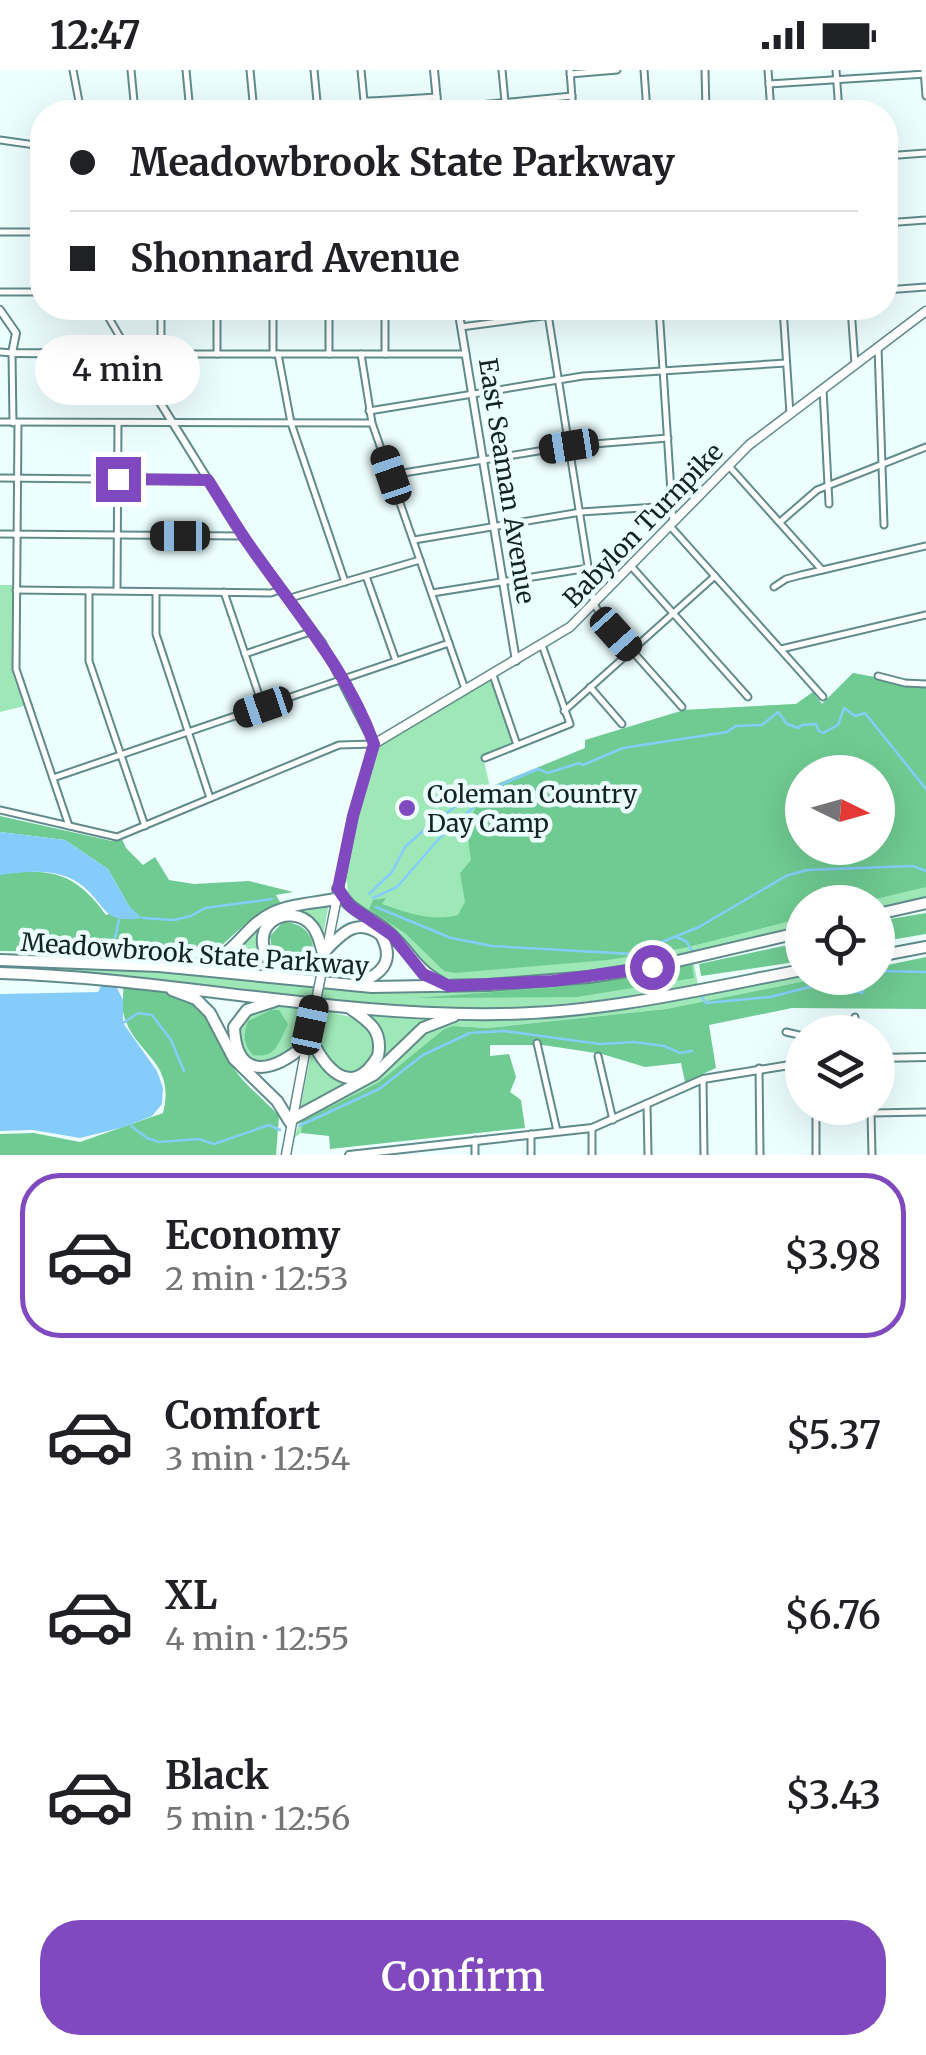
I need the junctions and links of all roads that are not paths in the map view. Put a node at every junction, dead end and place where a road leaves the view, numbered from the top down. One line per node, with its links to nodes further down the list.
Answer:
1 (72, 70): 21 (street)
2 (131, 70): 22 (street)
3 (186, 70): 23 (street)
4 (250, 70): 24 (street)
5 (314, 70): 25 (street)
6 (360, 70): 26 (street)
7 (434, 70): 20 (street)
8 (502, 70): 29 (street)
9 (616, 70): 14 (street)
10 (644, 70): 32 (street)
11 (705, 70): 33 (street)
12 (768, 70): 17 (street)
13 (836, 70): 16 (street)
14 (570, 72): 18 (street)
15 (925, 73): 16 (street); 19 (street)
16 (836, 80): 17 (street); 35 (street)
17 (769, 84): 34 (street)
18 (572, 96): 30 (street); 31 (street)
19 (926, 96)
20 (437, 97): 27 (street); 28 (street)
21 (78, 100)
22 (134, 100)
23 (189, 100)
24 (253, 100)
25 (317, 100)
26 (364, 100)
27 (388, 100)
28 (437, 100)
29 (505, 100)
30 (534, 100)
31 (572, 100)
32 (646, 100)
33 (706, 100)
34 (770, 100)
35 (838, 100)
36 (0, 140): 37 (street)
37 (30, 144)
38 (926, 152): 39 (street)
39 (898, 155)
40 (926, 220): 41 (street)
41 (898, 221)
42 (0, 232): 43 (street)
43 (30, 232)
44 (926, 288): 45 (street)
45 (898, 289)
46 (0, 292): 47 (street)
47 (30, 292)
48 (0, 310): 63 (street)
49 (926, 311): 64 (main road, Babylon Turnpike)
50 (109, 320): 68 (street)
51 (162, 320): 69 (street)
52 (218, 320): 70 (street)
53 (274, 320): 71 (street)
54 (329, 320): 72 (street)
55 (385, 320): 74 (street)
56 (461, 320): 62 (street, East Seaman Avenue)
57 (497, 320): 62 (street)
58 (549, 320): 79 (street)
59 (660, 320): 78 (street)
60 (784, 320): 76 (street)
61 (852, 320): 77 (street)
62 (462, 327): 75 (street, East Seaman Avenue)
63 (16, 334): 66 (street); 67 (street)
64 (878, 347): 77 (main road, Babylon Turnpike); 94 (street)
65 (0, 352): 66 (street)
66 (12, 352): 67 (street); 85 (street)
67 (29, 353): 68 (street)
68 (130, 354): 69 (street); 89 (street)
69 (162, 354): 70 (street)
70 (218, 354): 71 (street)
71 (276, 354): 72 (street); 87 (street)
72 (329, 354): 73 (street)
73 (361, 354): 74 (street); 82 (street)
74 (385, 354): 75 (street)
75 (466, 354): 81 (street, East Seaman Avenue)
76 (786, 363): 78 (street); 83 (street)
77 (855, 365): 80 (main road, Babylon Turnpike)
78 (663, 371): 79 (street); 90 (street)
79 (558, 380): 81 (street); 91 (street)
80 (823, 389): 83 (main road, Babylon Turnpike); 101 (street)
81 (472, 394): 82 (street); 93 (street, East Seaman Avenue)
82 (369, 410): 88 (street)
83 (790, 414): 95 (main road, Babylon Turnpike)
84 (0, 422): 85 (street)
85 (15, 423): 86 (street); 98 (street)
86 (118, 423): 89 (street); 99 (street)
87 (291, 423): 88 (street); 89 (street); 121 (street)
88 (372, 423): 96 (street)
89 (174, 424): 100 (street)
90 (668, 438): 91 (street); 103 (street)
91 (569, 446): 93 (street); 104 (street)
92 (926, 447): 94 (street)
93 (483, 460): 96 (street); 108 (street, East Seaman Avenue)
94 (882, 464): 101 (street); 107 (street)
95 (728, 466): 105 (street); 106 (main road, Babylon Turnpike)
96 (391, 475): 113 (street)
97 (0, 478): 98 (street)
98 (18, 478): 99 (street); 110 (street)
99 (118, 479): 100 (street); 111 (street)
100 (208, 480): 112 (street)
101 (827, 485): 102 (street); 105 (street)
102 (829, 504)
103 (672, 506): 104 (street); 106 (street)
104 (581, 512): 108 (street); 117 (street)
105 (780, 522): 118 (street)
106 (672, 524): 116 (main road, Babylon Turnpike); 120 (street)
107 (884, 524)
108 (494, 526): 113 (street); 122 (street, East Seaman Avenue)
109 (0, 534): 110 (street)
110 (17, 534): 111 (street); 125 (street)
111 (118, 535): 112 (street); 127 (street)
112 (244, 536): 124 (street)
113 (414, 540): 115 (street)
114 (926, 546): 118 (street)
115 (420, 560): 119 (street); 130 (street)
116 (631, 566): 132 (main road, Babylon Turnpike); 133 (street)
117 (589, 568): 122 (street); 132 (street)
118 (822, 570): 123 (street)
119 (366, 576): 121 (street); 142 (street)
120 (715, 576): 133 (street); 138 (street)
121 (345, 582): 131 (street)
122 (503, 582): 130 (street); 141 (street, East Seaman Avenue)
123 (774, 587)
124 (283, 588): 129 (street); 131 (street)
125 (16, 590): 126 (street); 160 (street)
126 (89, 591): 127 (street); 158 (street)
127 (116, 591): 128 (street)
128 (156, 592): 129 (street); 155 (street)
129 (224, 592): 140 (street)
130 (432, 593): 136 (street)
131 (290, 598): 135 (street)
132 (594, 604): 137 (main road, Babylon Turnpike); 139 (street)
133 (674, 613): 139 (street); 150 (street)
134 (926, 615): 138 (street)
135 (313, 631): 140 (street); 145 (street)
136 (449, 643): 142 (street); 148 (street)
137 (542, 645): 141 (main road, Babylon Turnpike); 153 (street)
138 (781, 649): 149 (street)
139 (631, 650): 147 (street); 152 (street)
140 (245, 654): 151 (street)
141 (516, 661): 143 (main road, Babylon Turnpike)
142 (396, 662): 145 (street)
143 (493, 675): 148 (main road, Babylon Turnpike); 157 (street)
144 (878, 676): 146 (street)
145 (343, 680): 151 (street); 156 (street)
146 (926, 684)
147 (590, 687): 153 (street); 154 (street)
148 (466, 691): 156 (main road, Babylon Turnpike)
149 (823, 697)
150 (748, 698)
151 (263, 707): 155 (street)
152 (682, 708)
153 (566, 714): 157 (street)
154 (622, 724)
155 (188, 732): 158 (street); 161 (street)
156 (374, 744): 161 (street); 165 (main road)
157 (517, 744): 159 (street)
158 (120, 755): 160 (street); 164 (street)
159 (485, 758)
160 (53, 778): 163 (street)
161 (210, 798): 164 (street)
162 (0, 810): 163 (street)
163 (69, 826): 164 (street)
164 (145, 826)
165 (337, 894): 171 (main road); 172 (highway); 175 (highway)
166 (926, 902): 167 (highway)
167 (895, 910)
168 (785, 936): 181 (highway, Meadowbrook State Parkway)
169 (926, 946): 170 (highway)
170 (895, 952)
171 (324, 958): 173 (highway); 178 (highway); 187 (main road, bridge)
172 (408, 958): 173 (highway); 181 (highway)
173 (388, 959): 180 (highway)
174 (0, 960): 175 (highway, Meadowbrook State Parkway)
175 (168, 967): 178 (highway, Meadowbrook State Parkway)
176 (0, 972): 179 (highway, Meadowbrook State Parkway)
177 (785, 973): 184 (highway, Meadowbrook State Parkway)
178 (283, 979): 180 (highway, Meadowbrook State Parkway)
179 (161, 985): 182 (highway, Meadowbrook State Parkway); 185 (highway)
180 (352, 985): 181 (highway, Meadowbrook State Parkway)
181 (449, 986)
182 (278, 1000): 183 (highway, Meadowbrook State Parkway); 186 (highway)
183 (350, 1008): 184 (highway, Meadowbrook State Parkway); 187 (highway)
184 (460, 1014): 199 (highway)
185 (215, 1022): 186 (highway); 199 (highway)
186 (234, 1027): 187 (highway)
187 (309, 1034): 199 (main road)
188 (537, 1042): 203 (street)
189 (598, 1056): 198 (street)
190 (926, 1057): 191 (street)
191 (895, 1058)
192 (785, 1064): 193 (street)
193 (759, 1068): 194 (street); 214 (street)
194 (704, 1079): 195 (street); 213 (street)
195 (647, 1105): 198 (street); 212 (street)
196 (926, 1112): 197 (street)
197 (895, 1113)
198 (613, 1120): 202 (street)
199 (291, 1121): 207 (main road)
200 (816, 1125): 215 (street)
201 (872, 1125): 216 (street)
202 (592, 1128): 203 (street); 211 (street)
203 (558, 1131): 204 (street)
204 (530, 1134): 205 (street); 210 (street)
205 (475, 1140): 206 (street); 209 (street)
206 (419, 1150): 208 (street)
207 (286, 1155)
208 (348, 1155)
209 (475, 1155)
210 (531, 1155)
211 (592, 1155)
212 (648, 1155)
213 (704, 1155)
214 (760, 1155)
215 (816, 1155)
216 (872, 1155)

